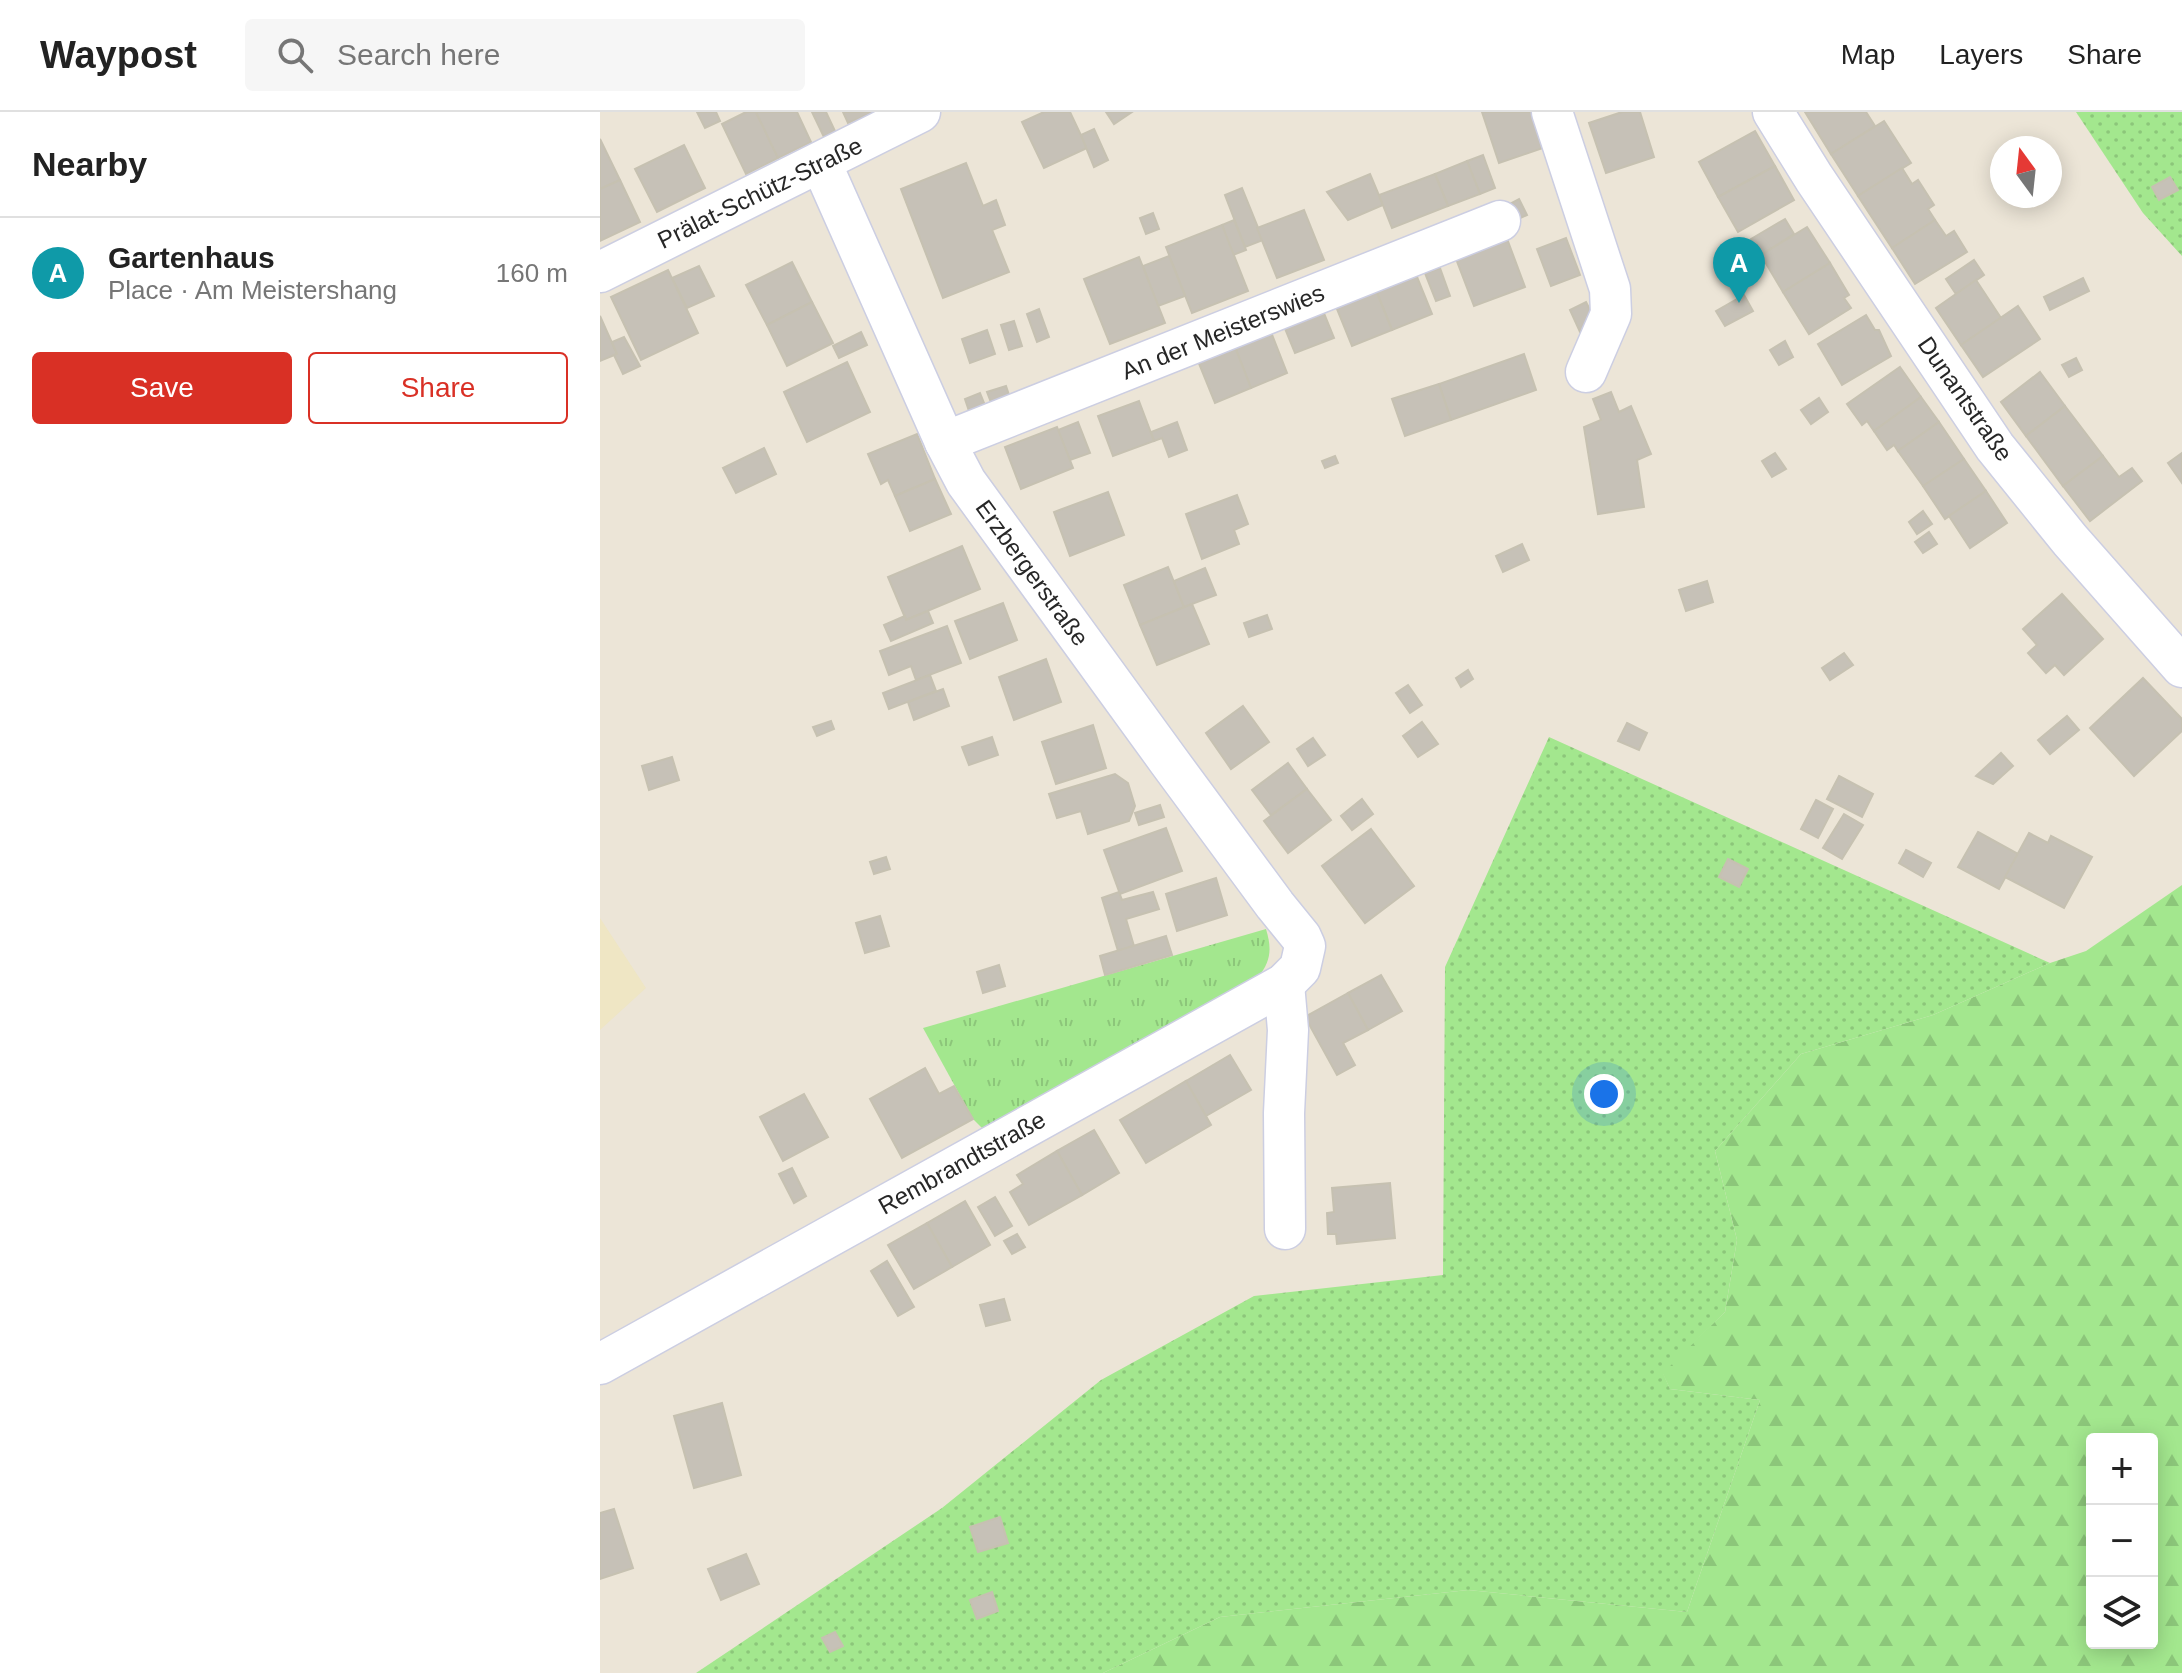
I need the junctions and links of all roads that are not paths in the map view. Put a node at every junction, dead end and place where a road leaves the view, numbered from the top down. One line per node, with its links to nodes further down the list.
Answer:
1 (1552, 112): 7 (street)
2 (1773, 112): 9 (street, Dunantstraße)
3 (905, 116): 4 (street, Prälat-Schütz-Straße)
4 (821, 163): 6 (street, Prälat-Schütz-Straße); 8 (street, Erzbergerstraße)
5 (1500, 221): 8 (street, An der Meisterswies)
6 (600, 272)
7 (1586, 372)
8 (945, 442): 10 (street, Erzbergerstraße)
9 (2182, 667)
10 (1305, 946): 11 (street, Rembrandtstraße)
11 (1284, 984): 12 (street); 13 (street, Rembrandtstraße)
12 (1285, 1229)
13 (600, 1364)

